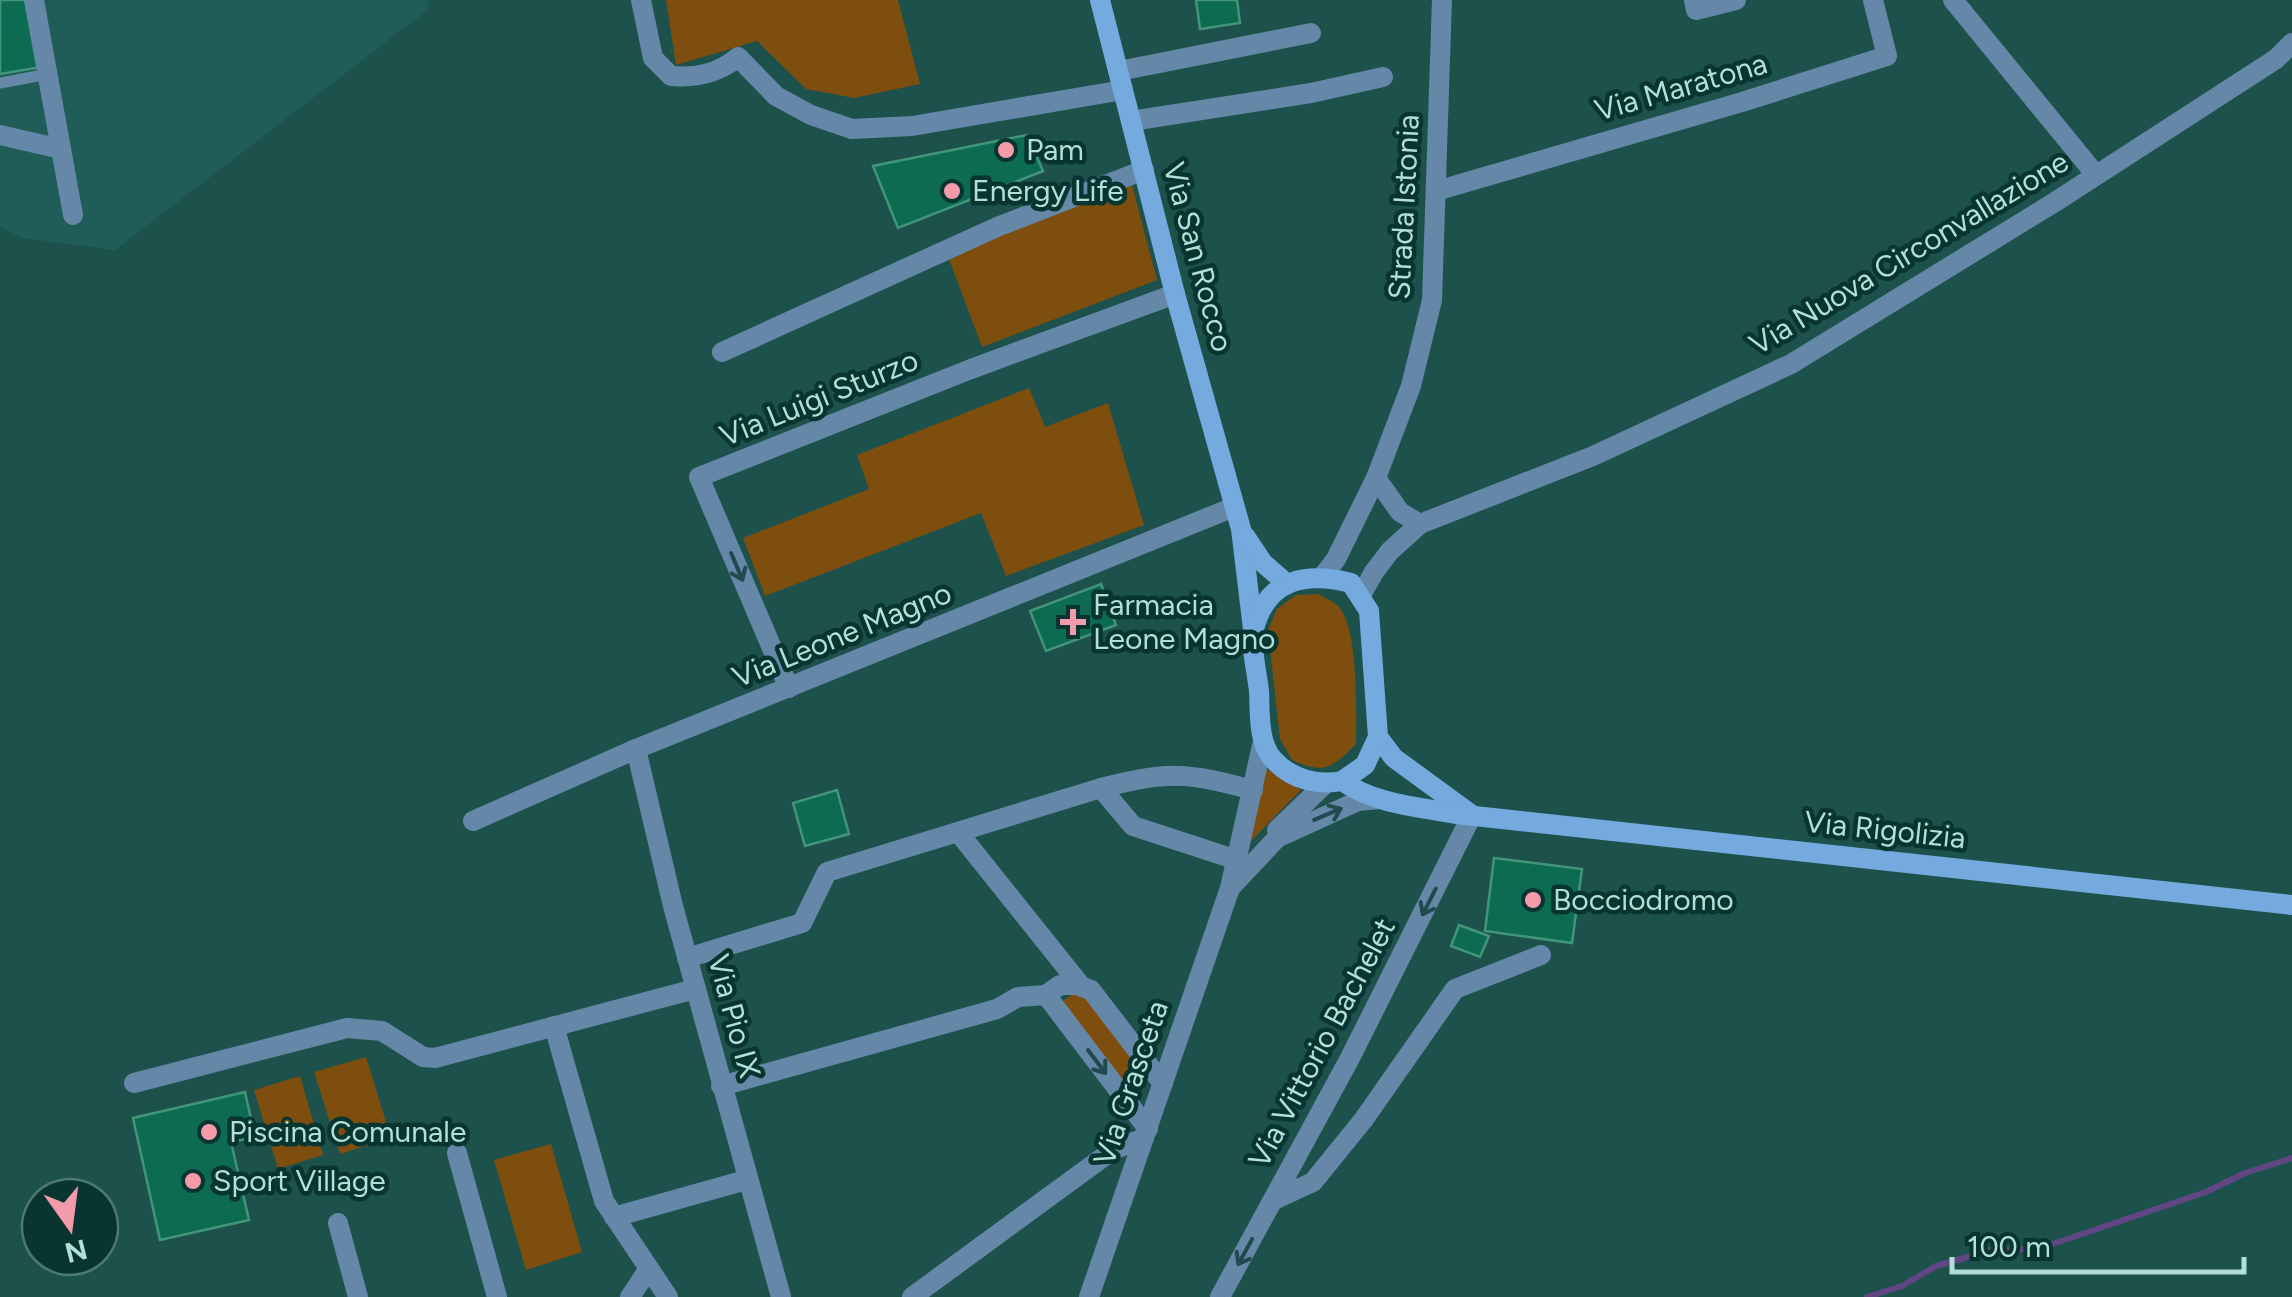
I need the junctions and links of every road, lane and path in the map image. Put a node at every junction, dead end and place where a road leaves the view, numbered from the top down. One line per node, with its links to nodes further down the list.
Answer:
1 (34, 0): 12 (street)
2 (641, 0): 14 (street)
3 (1100, 0): 14 (main road, Via San Rocco)
4 (1442, 0): 21 (street, Strada Istonia)
5 (1736, 0): 8 (street)
6 (1873, 0): 21 (street, Via Maratona)
7 (1953, 0): 20 (street)
8 (1696, 5)
9 (1311, 34): 14 (street)
10 (2292, 44): 11 (street, Via Nuova Circonvallazione)
11 (2284, 57): 20 (street, Via Nuova Circonvallazione)
12 (48, 74): 15 (lane); 18 (street)
13 (1383, 77): 16 (street)
14 (1121, 81): 16 (main road, Via San Rocco)
15 (0, 83)
16 (1130, 121): 19 (main road, Via San Rocco)
17 (0, 134): 18 (street)
18 (62, 149): 22 (street)
19 (1144, 170): 23 (main road, Via San Rocco); 24 (street)
20 (2096, 175): 27 (street, Via Nuova Circonvallazione)
21 (1436, 192): 25 (street, Strada Istonia)
22 (74, 215)
23 (1175, 294): 26 (main road, Via San Rocco); 33 (street, Via Luigi Sturzo, one-way to 33)
24 (722, 352)
25 (1376, 478): 27 (street); 29 (street, Strada Istonia)
26 (1234, 508): 28 (main road, Via San Rocco); 33 (street, Via Leone Magno)
27 (1420, 524): 31 (street, Via Nuova Circonvallazione)
28 (1241, 529): 30 (main road); 32 (main road)
29 (1323, 576): 30 (main road); 31 (main road)
30 (1286, 584): 32 (main road)
31 (1362, 595): 34 (main road)
32 (1254, 630): 35 (main road)
33 (788, 688): 36 (street, Via Leone Magno)
34 (1378, 737): 37 (main road); 41 (main road)
35 (1263, 741): 37 (main road); 39 (street)
36 (636, 749): 42 (street, Via Leone Magno); 49 (street, Via Pio IX)
37 (1334, 782): 40 (main road, Via Rigolizia); 44 (street)
38 (1100, 788): 39 (street); 43 (street); 45 (street)
39 (1253, 790): 45 (street)
40 (1380, 799): 41 (main road, Via Rigolizia); 44 (street, one-way to 40)
41 (1472, 815): 47 (main road, Via Rigolizia); 60 (street, Via Vittorio Bachelet, one-way to 60)
42 (473, 822)
43 (958, 832): 49 (street); 50 (street)
44 (1266, 848): 46 (street)
45 (1234, 860): 46 (street)
46 (1230, 888): 55 (street, Via Grasceta)
47 (2292, 905)
48 (1541, 955): 60 (street)
49 (687, 958): 51 (street, Via Pio IX)
50 (1082, 987): 52 (street); 55 (street)
51 (695, 989): 53 (street); 56 (street, Via Pio IX)
52 (1046, 995): 56 (street); 57 (street, one-way to 57)
53 (554, 1026): 54 (street); 61 (street)
54 (134, 1083)
55 (1163, 1084): 57 (street, Via Grasceta)
56 (721, 1086): 59 (street, Via Pio IX)
57 (1146, 1134): 69 (street); 70 (street, Via Grasceta)
58 (456, 1153): 65 (street)
59 (746, 1180): 61 (street); 68 (street, Via Pio IX)
60 (1274, 1200): 71 (street, Via Vittorio Bachelet, one-way to 71)
61 (614, 1217): 63 (street)
62 (338, 1223): 64 (street)
63 (648, 1270): 66 (street); 67 (street)
64 (358, 1297)
65 (497, 1297)
66 (630, 1297)
67 (668, 1297)
68 (781, 1297)
69 (912, 1297)
70 (1089, 1297)
71 (1220, 1297)

